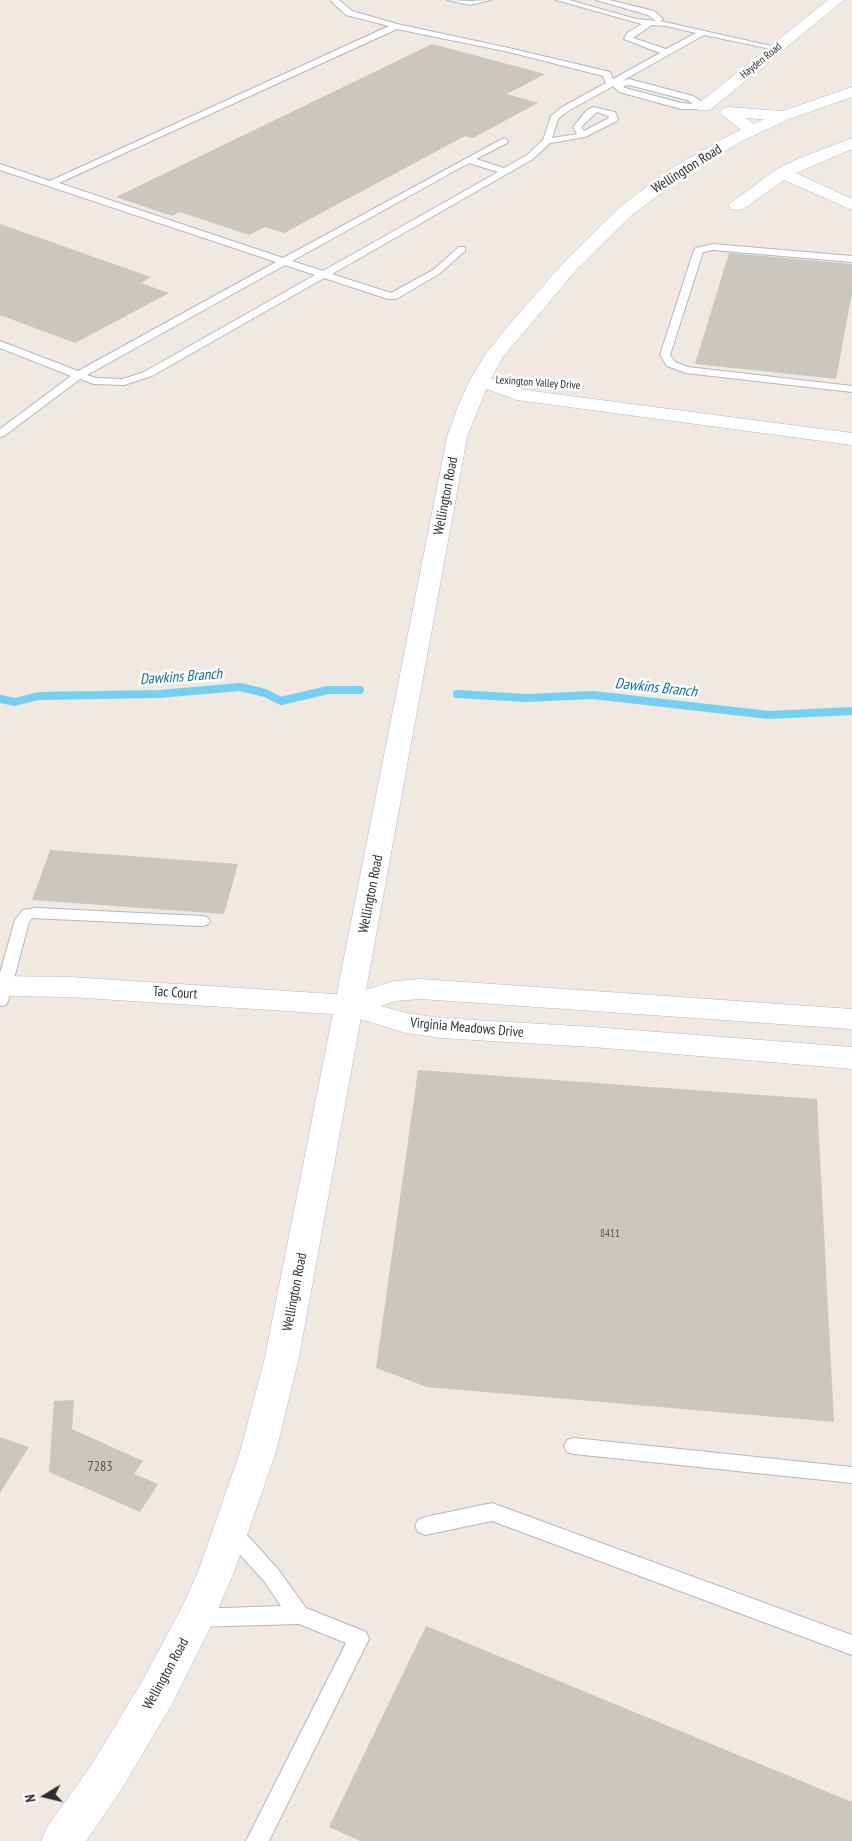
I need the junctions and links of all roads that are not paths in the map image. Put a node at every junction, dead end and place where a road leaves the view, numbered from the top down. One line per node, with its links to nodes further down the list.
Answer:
1 (334, 0): 9 (lane)
2 (451, 0): 3 (lane)
3 (487, 0)
4 (560, 0): 7 (lane)
5 (600, 0): 8 (lane)
6 (837, 0): 11 (street, Hayden Road)
7 (651, 22): 8 (lane); 12 (lane)
8 (666, 24): 10 (lane)
9 (396, 26): 13 (lane); 27 (lane)
10 (703, 32): 11 (lane); 12 (lane)
11 (776, 48): 15 (street, Hayden Road)
12 (666, 52): 13 (lane)
13 (614, 83): 15 (lane); 15 (lane); 21 (lane)
14 (852, 92): 17 (street, Wellington Road)
15 (697, 102): 16 (street)
16 (728, 112): 17 (street); 18 (street)
17 (783, 116): 18 (street, Wellington Road)
18 (751, 130): 36 (street, Wellington Road)
19 (582, 134): 21 (lane)
20 (504, 141): 23 (lane)
21 (547, 141): 25 (lane)
22 (852, 142): 26 (street)
23 (468, 160): 25 (lane); 32 (lane)
24 (0, 167): 27 (lane)
25 (505, 171): 33 (lane)
26 (783, 174): 28 (street); 29 (street)
27 (50, 184): 32 (lane)
28 (737, 204)
29 (852, 205)
30 (462, 249): 33 (lane)
31 (852, 260): 37 (lane)
32 (284, 262): 33 (lane); 35 (lane)
33 (322, 274): 35 (lane)
34 (0, 344): 35 (lane)
35 (79, 375): 39 (lane)
36 (480, 380): 38 (street, Lexington Valley Drive); 40 (street, Lexington Valley Drive); 43 (street, Wellington Road)
37 (852, 389)
38 (852, 421)
39 (0, 434)
40 (852, 439)
41 (202, 921): 42 (lane)
42 (2, 991): 43 (street, Tac Court)
43 (350, 1004): 44 (street); 45 (street, Virginia Meadows Drive); 49 (street, Wellington Road)
44 (852, 1020)
45 (852, 1058)
46 (574, 1446): 47 (lane)
47 (852, 1475)
48 (425, 1526): 52 (lane)
49 (231, 1531): 50 (lane); 51 (street, Wellington Road)
50 (299, 1615): 51 (lane); 54 (lane)
51 (196, 1618): 53 (street, Wellington Road)
52 (852, 1645)
53 (61, 1841)
54 (257, 1841)

